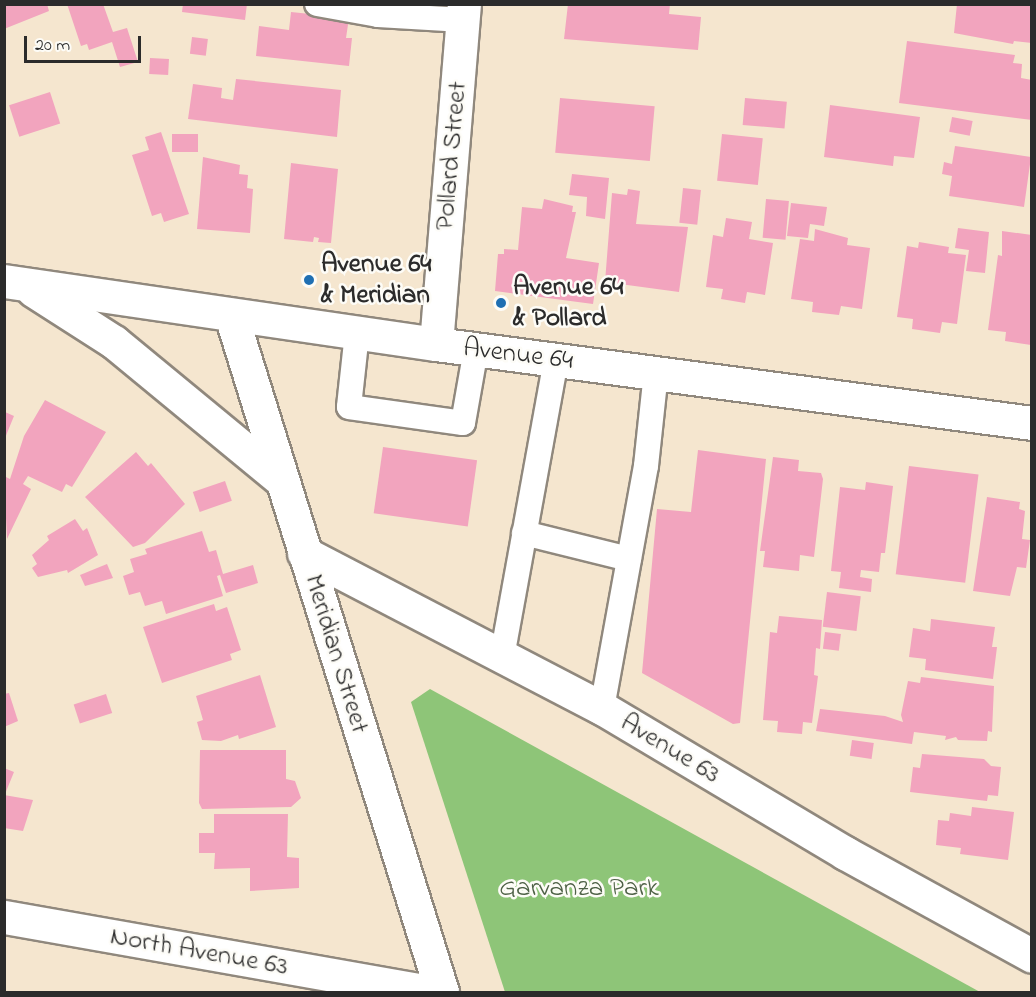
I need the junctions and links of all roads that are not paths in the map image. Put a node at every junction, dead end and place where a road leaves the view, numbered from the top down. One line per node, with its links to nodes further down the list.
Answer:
1 (317, 4): 2 (lane)
2 (464, 12): 6 (street, Pollard Street)
3 (14, 282): 4 (street, Avenue 64); 11 (street)
4 (231, 315): 5 (street, Avenue 64); 11 (street, Meridian Street)
5 (357, 333): 6 (street, Avenue 64); 7 (lane)
6 (436, 344): 7 (street, Avenue 64)
7 (476, 349): 8 (street, Avenue 64)
8 (556, 360): 9 (street, Avenue 64); 12 (lane)
9 (656, 373): 10 (street, Avenue 64); 14 (lane)
10 (1032, 423)
11 (280, 480): 13 (street, Meridian Street)
12 (524, 533): 14 (lane); 15 (lane)
13 (304, 553): 15 (street, Avenue 63); 20 (street, Meridian Street)
14 (629, 559): 16 (lane)
15 (502, 657): 16 (street, Avenue 63)
16 (602, 708): 18 (street, Avenue 63)
17 (4, 917): 19 (street, North Avenue 63)
18 (1032, 956)
19 (430, 993)
20 (442, 993)

